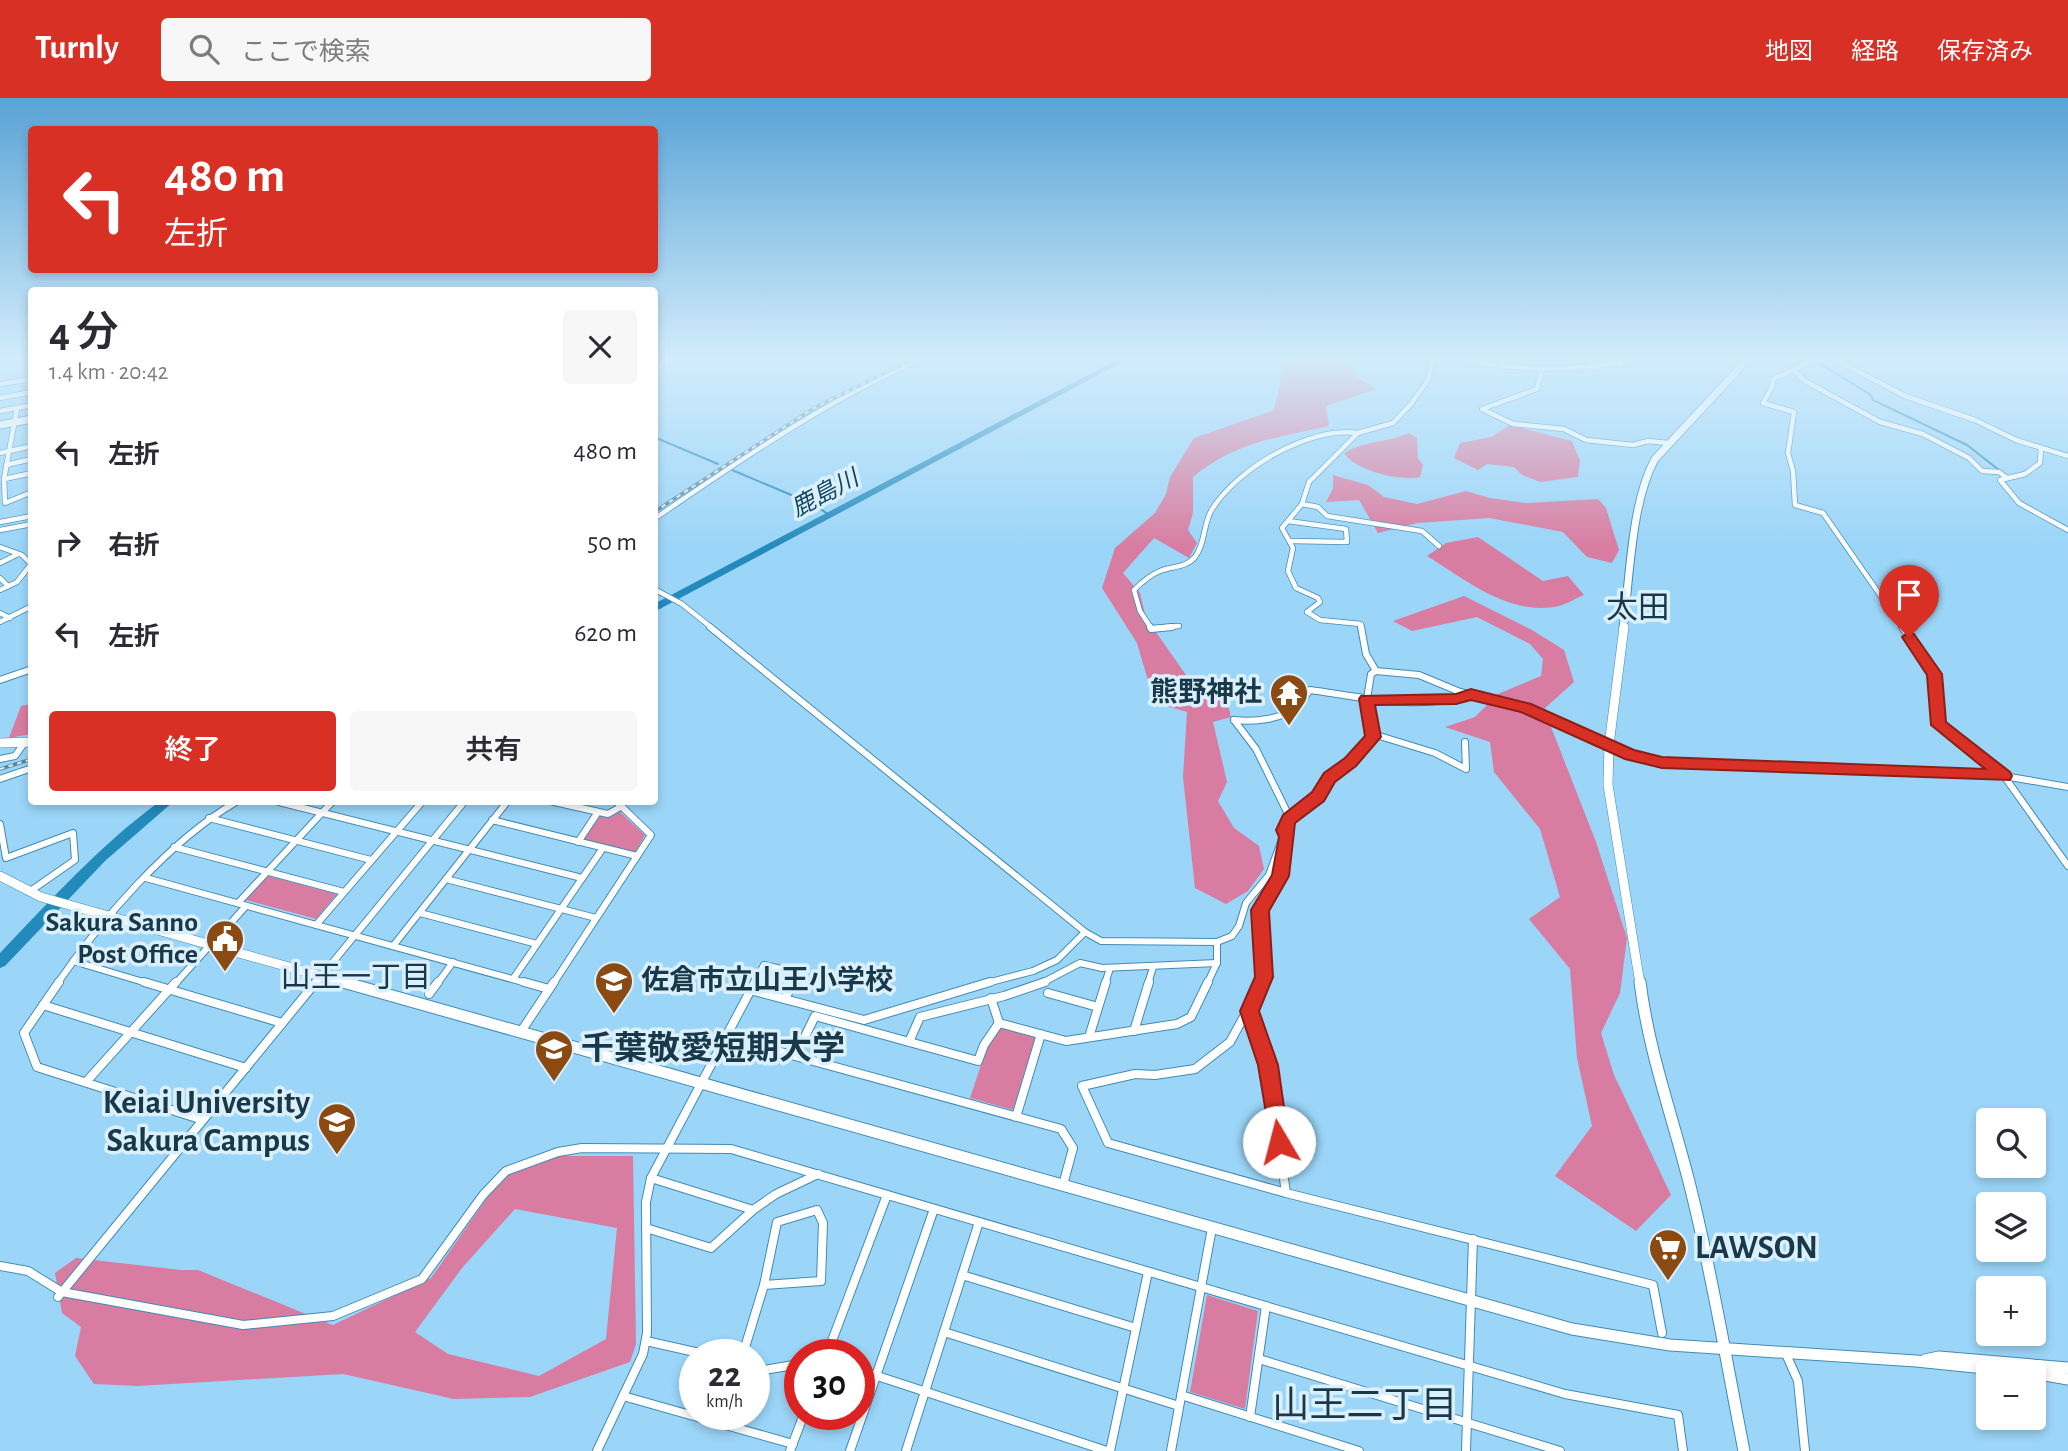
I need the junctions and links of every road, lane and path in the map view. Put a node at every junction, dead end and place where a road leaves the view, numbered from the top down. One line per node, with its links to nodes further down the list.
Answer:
1 (20, 421): 9 (street)
2 (799, 421): 25 (street)
3 (1395, 421): 11 (street)
4 (1507, 421): 12 (street)
5 (1689, 421): 12 (street)
6 (1793, 421): 60 (street)
7 (1878, 421): 21 (street)
8 (1977, 421): 14 (street)
9 (15, 422): 10 (street); 15 (street)
10 (0, 425)
11 (1358, 433): 24 (street); 47 (street)
12 (1668, 443): 57 (street)
13 (28, 447): 15 (street)
14 (2041, 448): 17 (street); 21 (street)
15 (9, 451): 16 (street); 19 (street)
16 (0, 453)
17 (2068, 456)
18 (28, 460): 19 (street)
19 (6, 465): 22 (street)
20 (28, 474): 22 (street)
21 (2007, 478): 31 (street)
22 (4, 479): 23 (street)
23 (28, 494)
24 (1302, 504): 27 (street); 33 (street)
25 (658, 516)
26 (28, 517): 28 (street)
27 (1288, 521): 32 (street); 32 (street)
28 (0, 522)
29 (28, 525): 30 (street)
30 (0, 530)
31 (2068, 530)
32 (1291, 541): 49 (street)
33 (1439, 546)
34 (0, 547): 35 (street)
35 (19, 554): 36 (street); 37 (street)
36 (28, 562)
37 (0, 563)
38 (28, 570): 40 (street)
39 (0, 578): 40 (street)
40 (8, 586): 41 (street)
41 (0, 590)
42 (658, 591): 103 (street)
43 (28, 608): 45 (street)
44 (0, 613): 45 (street)
45 (10, 618): 46 (street)
46 (0, 622)
47 (1179, 626)
48 (28, 670): 50 (street)
49 (1376, 671): 51 (street); 52 (street)
50 (0, 680)
51 (1471, 694): 52 (street); 57 (street)
52 (1367, 699): 53 (street); 75 (street)
53 (1373, 734): 55 (street); 75 (street)
54 (28, 742): 56 (street); 58 (street)
55 (1465, 742)
56 (0, 743)
57 (1609, 745): 60 (street); 168 (street)
58 (0, 759)
59 (28, 769): 61 (street)
60 (2004, 776): 62 (street); 88 (street)
61 (0, 779)
62 (2068, 787)
63 (231, 805): 74 (street)
64 (292, 805): 72 (street)
65 (329, 805): 72 (street)
66 (417, 805): 79 (street)
67 (462, 805): 80 (street)
68 (504, 805): 76 (street)
69 (567, 805): 73 (street)
70 (619, 805): 73 (street)
71 (621, 805): 86 (street)
72 (322, 812): 79 (street); 81 (street)
73 (598, 812): 82 (street)
74 (209, 818): 81 (street); 83 (street)
75 (1290, 818): 78 (street)
76 (492, 820): 82 (street); 85 (street)
77 (0, 824): 94 (street)
78 (1284, 830): 106 (street); 125 (street)
79 (396, 831): 80 (street); 87 (street)
80 (433, 840): 85 (street); 104 (street)
81 (296, 841): 87 (street); 89 (street)
82 (578, 842): 84 (street)
83 (174, 847): 89 (street); 91 (street)
84 (603, 848): 86 (street); 92 (street)
85 (469, 849): 92 (street); 93 (street)
86 (637, 856): 101 (street)
87 (371, 860): 95 (street)
88 (2068, 866)
89 (267, 872): 95 (street); 96 (street)
90 (0, 876): 94 (street)
91 (146, 878): 96 (street); 100 (street)
92 (582, 878): 98 (street)
93 (446, 879): 98 (street); 99 (street)
94 (29, 892): 100 (street)
95 (344, 892): 102 (street)
96 (238, 903): 97 (street)
97 (246, 906): 102 (street); 105 (street)
98 (561, 909): 101 (street); 107 (street)
99 (419, 913): 107 (street); 108 (street)
100 (113, 916): 105 (street); 109 (street)
101 (596, 918): 116 (street)
102 (316, 925): 104 (street)
103 (1085, 932): 106 (street); 122 (street)
104 (354, 935): 108 (street); 114 (street)
105 (215, 940): 114 (street); 117 (street)
106 (1217, 942): 111 (street)
107 (537, 944): 115 (street)
108 (393, 946): 110 (street)
109 (73, 961): 117 (street); 123 (street)
110 (453, 962): 115 (street); 120 (street)
111 (1217, 963): 112 (street); 128 (street)
112 (1153, 967): 113 (street); 128 (street)
113 (1110, 968): 121 (street); 124 (street)
114 (321, 976): 126 (street); 130 (street)
115 (513, 979): 116 (street)
116 (549, 989): 130 (street)
117 (170, 990): 126 (street); 129 (street)
118 (750, 990): 122 (street); 122 (street); 132 (street)
119 (1048, 993): 124 (street)
120 (429, 994)
121 (991, 998): 127 (street); 134 (street)
122 (785, 999)
123 (43, 1005): 129 (street); 137 (street)
124 (1098, 1007): 133 (street)
125 (1249, 1011): 145 (street); 145 (street)
126 (282, 1023): 136 (street)
127 (999, 1023): 131 (street); 134 (street)
128 (1134, 1031): 133 (street)
129 (131, 1032): 136 (street); 137 (street)
130 (520, 1033): 138 (street)
131 (1041, 1034): 133 (street); 139 (street)
132 (726, 1037): 135 (street); 138 (street)
133 (1089, 1037)
134 (909, 1042): 135 (street)
135 (796, 1055): 139 (street)
136 (246, 1068): 140 (street)
137 (86, 1082): 140 (street)
138 (702, 1084): 141 (street); 144 (street)
139 (1016, 1117): 144 (street)
140 (203, 1119): 158 (street)
141 (666, 1150): 142 (street); 143 (street); 158 (street)
142 (818, 1174): 146 (street); 148 (street)
143 (651, 1178): 148 (street); 150 (street)
144 (1062, 1186): 151 (street)
145 (1286, 1193): 152 (street)
146 (887, 1195): 147 (street); 165 (street)
147 (934, 1209): 149 (street); 175 (street)
148 (753, 1210): 150 (street)
149 (979, 1222): 154 (street); 155 (street)
150 (646, 1228): 166 (street)
151 (1212, 1228): 157 (street); 159 (street)
152 (1473, 1240): 159 (street); 163 (street)
153 (0, 1266): 158 (street)
154 (1148, 1272): 157 (street); 161 (street)
155 (962, 1275): 161 (street); 162 (street)
156 (763, 1285): 156 (street); 164 (street)
157 (1201, 1287): 160 (street); 180 (street)
158 (60, 1294)
159 (1471, 1301): 168 (street); 172 (street)
160 (1266, 1307): 170 (street); 172 (street)
161 (1136, 1328): 178 (street)
162 (944, 1332): 178 (street); 179 (street)
163 (1662, 1333)
164 (747, 1339)
165 (833, 1339)
166 (646, 1341): 167 (street); 181 (street)
167 (679, 1348)
168 (1725, 1348): 169 (street); 196 (street)
169 (1785, 1352): 171 (street); 197 (street)
170 (1259, 1359): 183 (street); 184 (street)
171 (1916, 1361): 173 (street); 174 (street)
172 (1468, 1366): 184 (street); 195 (street)
173 (1976, 1367)
174 (2068, 1368)
175 (876, 1376): 179 (street); 188 (street)
176 (2046, 1376): 177 (street)
177 (2068, 1379)
178 (1123, 1388): 182 (street); 190 (street)
179 (925, 1392): 189 (street); 190 (street)
180 (1181, 1395): 182 (street); 183 (street)
181 (623, 1396): 186 (street); 187 (street)
182 (1179, 1406): 191 (street)
183 (1250, 1417): 192 (street)
184 (1466, 1424): 193 (street); 194 (street)
185 (798, 1430): 186 (street)
186 (791, 1448)
187 (597, 1451)
188 (850, 1451)
189 (906, 1451)
190 (1108, 1451)
191 (1171, 1451)
192 (1359, 1451)
193 (1466, 1451)
194 (1560, 1451)
195 (1684, 1451)
196 (1744, 1451)
197 (1805, 1451)

